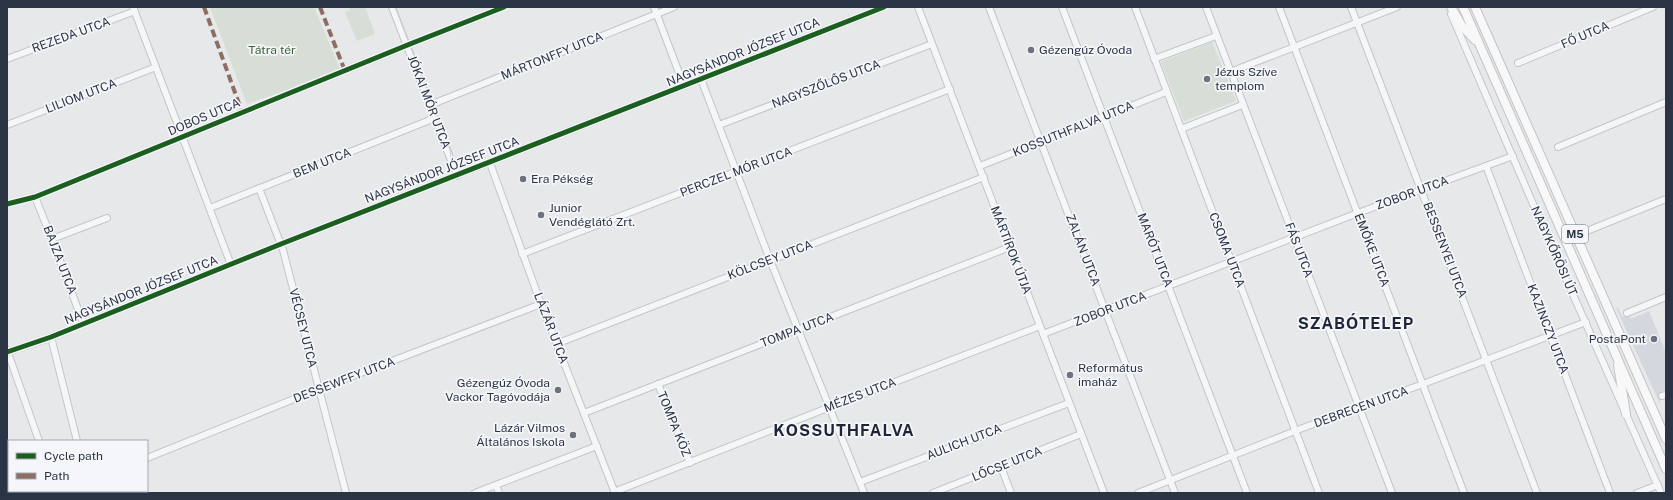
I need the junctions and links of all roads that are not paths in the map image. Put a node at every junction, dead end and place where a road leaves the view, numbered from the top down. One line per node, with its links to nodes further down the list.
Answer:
1 (392, 7): 24 (street, JÓKAI MÓR UTCA)
2 (504, 7): 24 (street, DOBOS UTCA)
3 (654, 7): 19 (street)
4 (674, 7): 19 (street, MÁRTONFFY UTCA)
5 (884, 7): 31 (street, NAGYSÁNDOR JÓZSEF UTCA)
6 (918, 7): 22 (street, MÁRTÍROK ÚTJA)
7 (989, 7): 44 (street, ZALÁN UTCA)
8 (1062, 7): 38 (street, MARÓT UTCA)
9 (1135, 7): 27 (street, CSOMA UTCA)
10 (1206, 7): 21 (street, FÁS UTCA)
11 (1279, 7): 25 (street, EMŐKE UTCA)
12 (1351, 7): 20 (street, BESSENYEI UTCA)
13 (1397, 7): 20 (street)
14 (1450, 7): 23 (main road); 46 (street, NAGYKŐRÖSI ÚT)
15 (1463, 7): 23 (main road, NAGYKŐRÖSI ÚT / M5)
16 (1475, 7): 96 (main road, M5)
17 (1653, 7): 28 (street, FŐ UTCA)
18 (134, 9): 26 (street, REZEDA UTCA); 29 (street)
19 (657, 14): 32 (street); 36 (street, MÁRTONFFY UTCA)
20 (1357, 23): 25 (street); 54 (street, BESSENYEI UTCA)
21 (1216, 36): 27 (street); 30 (street, FÁS UTCA)
22 (932, 44): 33 (street, MÁRTÍROK ÚTJA); 41 (street, NAGYSZŐLŐS UTCA)
23 (1478, 44): 84 (main road, NAGYKŐRÖSI ÚT / M5)
24 (407, 45): 36 (street, JÓKAI MÓR UTCA); 43 (street, DOBOS UTCA)
25 (1295, 47): 30 (street); 59 (street, EMŐKE UTCA)
26 (7, 59)
27 (1154, 59): 34 (street, CSOMA UTCA)
28 (1518, 63)
29 (156, 67): 40 (street, LILIOM UTCA); 43 (street)
30 (1230, 72): 37 (street, FÁS UTCA)
31 (701, 79): 32 (street, NAGYSÁNDOR JÓZSEF UTCA); 41 (street)
32 (684, 86): 47 (street, NAGYSÁNDOR JÓZSEF UTCA)
33 (950, 89): 48 (street, MÁRTÍROK ÚTJA); 50 (street, PERCZEL MÓR UTCA)
34 (1166, 92): 38 (street, KOSSUTHFALVA UTCA); 42 (street, CSOMA UTCA)
35 (1666, 102): 45 (street)
36 (430, 105): 39 (street, JÓKAI MÓR UTCA)
37 (1242, 105): 42 (street); 62 (street, FÁS UTCA)
38 (1103, 117): 44 (street, KOSSUTHFALVA UTCA); 70 (street, MARÓT UTCA)
39 (435, 118): 51 (street, JÓKAI MÓR UTCA); 53 (street, BEM UTCA)
40 (7, 125)
41 (719, 125): 50 (street)
42 (1181, 129): 68 (street, CSOMA UTCA)
43 (183, 137): 55 (street, DOBOS UTCA); 58 (street)
44 (1041, 142): 48 (street, KOSSUTHFALVA UTCA); 73 (street, ZALÁN UTCA)
45 (1558, 147)
46 (1513, 156): 49 (street, ZOBOR UTCA); 75 (street, NAGYKŐRÖSI ÚT)
47 (490, 163): 51 (street, NAGYSÁNDOR JÓZSEF UTCA); 66 (street, LÁZÁR UTCA)
48 (980, 166): 52 (street, MÁRTÍROK ÚTJA)
49 (1486, 166): 54 (street, ZOBOR UTCA); 80 (street, KAZINCZY UTCA)
50 (736, 172): 66 (street, PERCZEL MÓR UTCA); 67 (street)
51 (457, 176): 64 (street, NAGYSÁNDOR JÓZSEF UTCA)
52 (984, 177): 65 (street, MÁRTÍROK ÚTJA); 67 (street, KÖLCSEY UTCA)
53 (259, 188): 58 (street, BEM UTCA); 64 (street, VÉCSEY UTCA)
54 (1422, 189): 59 (street, ZOBOR UTCA); 85 (street, BESSENYEI UTCA)
55 (35, 197): 57 (street, DOBOS UTCA); 63 (street, BAJZA UTCA)
56 (1666, 199): 61 (street)
57 (7, 204)
58 (210, 208): 69 (street)
59 (1358, 213): 62 (street, ZOBOR UTCA); 87 (street, EMŐKE UTCA)
60 (107, 218): 63 (street)
61 (1587, 231)
62 (1294, 238): 68 (street, ZOBOR UTCA); 90 (street, FÁS UTCA)
63 (52, 239): 76 (street, BAJZA UTCA)
64 (281, 244): 69 (street, NAGYSÁNDOR JÓZSEF UTCA); 88 (street, VÉCSEY UTCA)
65 (1010, 246): 77 (street, MÁRTÍROK ÚTJA); 78 (street, TOMPA UTCA)
66 (522, 254): 72 (street, LÁZÁR UTCA)
67 (770, 260): 78 (street); 82 (street, KÖLCSEY UTCA)
68 (1232, 262): 70 (street, ZOBOR UTCA); 94 (street, CSOMA UTCA)
69 (231, 265): 76 (street, NAGYSÁNDOR JÓZSEF UTCA)
70 (1169, 286): 73 (street, ZOBOR UTCA); 100 (street, MARÓT UTCA)
71 (1666, 297): 74 (street)
72 (541, 304): 82 (street, LÁZÁR UTCA); 88 (street, DESSEWFFY UTCA)
73 (1106, 310): 79 (street, ZOBOR UTCA); 105 (street, ZALÁN UTCA)
74 (1627, 313)
75 (1586, 322): 80 (street, DEBRECEN UTCA); 93 (street, NAGYKŐRÖSI ÚT)
76 (83, 323): 81 (street, NAGYSÁNDOR JÓZSEF UTCA)
77 (1040, 326): 79 (street, MÁRTÍROK ÚTJA); 91 (street, MÉZES UTCA)
78 (798, 329): 86 (street, TOMPA UTCA); 91 (street)
79 (1043, 334): 89 (street, MÁRTÍROK ÚTJA)
80 (1551, 335): 85 (street, DEBRECEN UTCA); 124 (street, KAZINCZY UTCA)
81 (51, 337): 83 (street, NAGYSÁNDOR JÓZSEF UTCA); 98 (street)
82 (556, 344): 92 (street, LÁZÁR UTCA)
83 (7, 352): 97 (street)
84 (1616, 352): 93 (main road); 104 (main road, NAGYKŐRÖSI ÚT / M5)
85 (1487, 360): 87 (street, DEBRECEN UTCA); 123 (street, BESSENYEI UTCA)
86 (658, 384): 92 (street, TOMPA UTCA); 102 (street, TOMPA KÖZ)
87 (1423, 384): 90 (street, DEBRECEN UTCA); 122 (street, EMŐKE UTCA)
88 (319, 389): 101 (street, DESSEWFFY UTCA); 111 (street, VÉCSEY UTCA)
89 (1069, 403): 95 (street, MÁRTÍROK ÚTJA); 106 (street, AULICH UTCA)
90 (1359, 406): 94 (street, DEBRECEN UTCA); 121 (street, FÁS UTCA)
91 (830, 407): 102 (street, MÉZES UTCA); 106 (street)
92 (584, 414): 99 (street, LÁZÁR UTCA)
93 (1626, 414): 108 (street, NAGYKŐRÖSI ÚT)
94 (1296, 430): 100 (street, DEBRECEN UTCA); 120 (street, CSOMA UTCA)
95 (1081, 434): 103 (street, LŐCSE UTCA); 116 (street, MÁRTÍROK ÚTJA)
96 (1666, 439)
97 (39, 440)
98 (77, 440)
99 (596, 446): 107 (street); 109 (street, LÁZÁR UTCA)
100 (1233, 455): 105 (street, DEBRECEN UTCA); 119 (street, MARÓT UTCA)
101 (148, 458)
102 (690, 463): 109 (street, MÉZES UTCA)
103 (1001, 467): 110 (street, LŐCSE UTCA); 115 (street)
104 (1666, 469)
105 (1170, 481): 117 (street, DEBRECEN UTCA); 118 (street, ZALÁN UTCA)
106 (860, 482): 114 (street)
107 (496, 485): 112 (street); 113 (street)
108 (1658, 485): 125 (street); 126 (street, NAGYKŐRÖSI ÚT)
109 (614, 492)
110 (936, 492)
111 (346, 493)
112 (475, 493)
113 (499, 493)
114 (864, 493)
115 (1011, 493)
116 (1104, 493)
117 (1138, 493)
118 (1175, 493)
119 (1247, 493)
120 (1320, 493)
121 (1392, 493)
122 (1464, 493)
123 (1537, 493)
124 (1610, 493)
125 (1637, 493)
126 (1661, 493)

